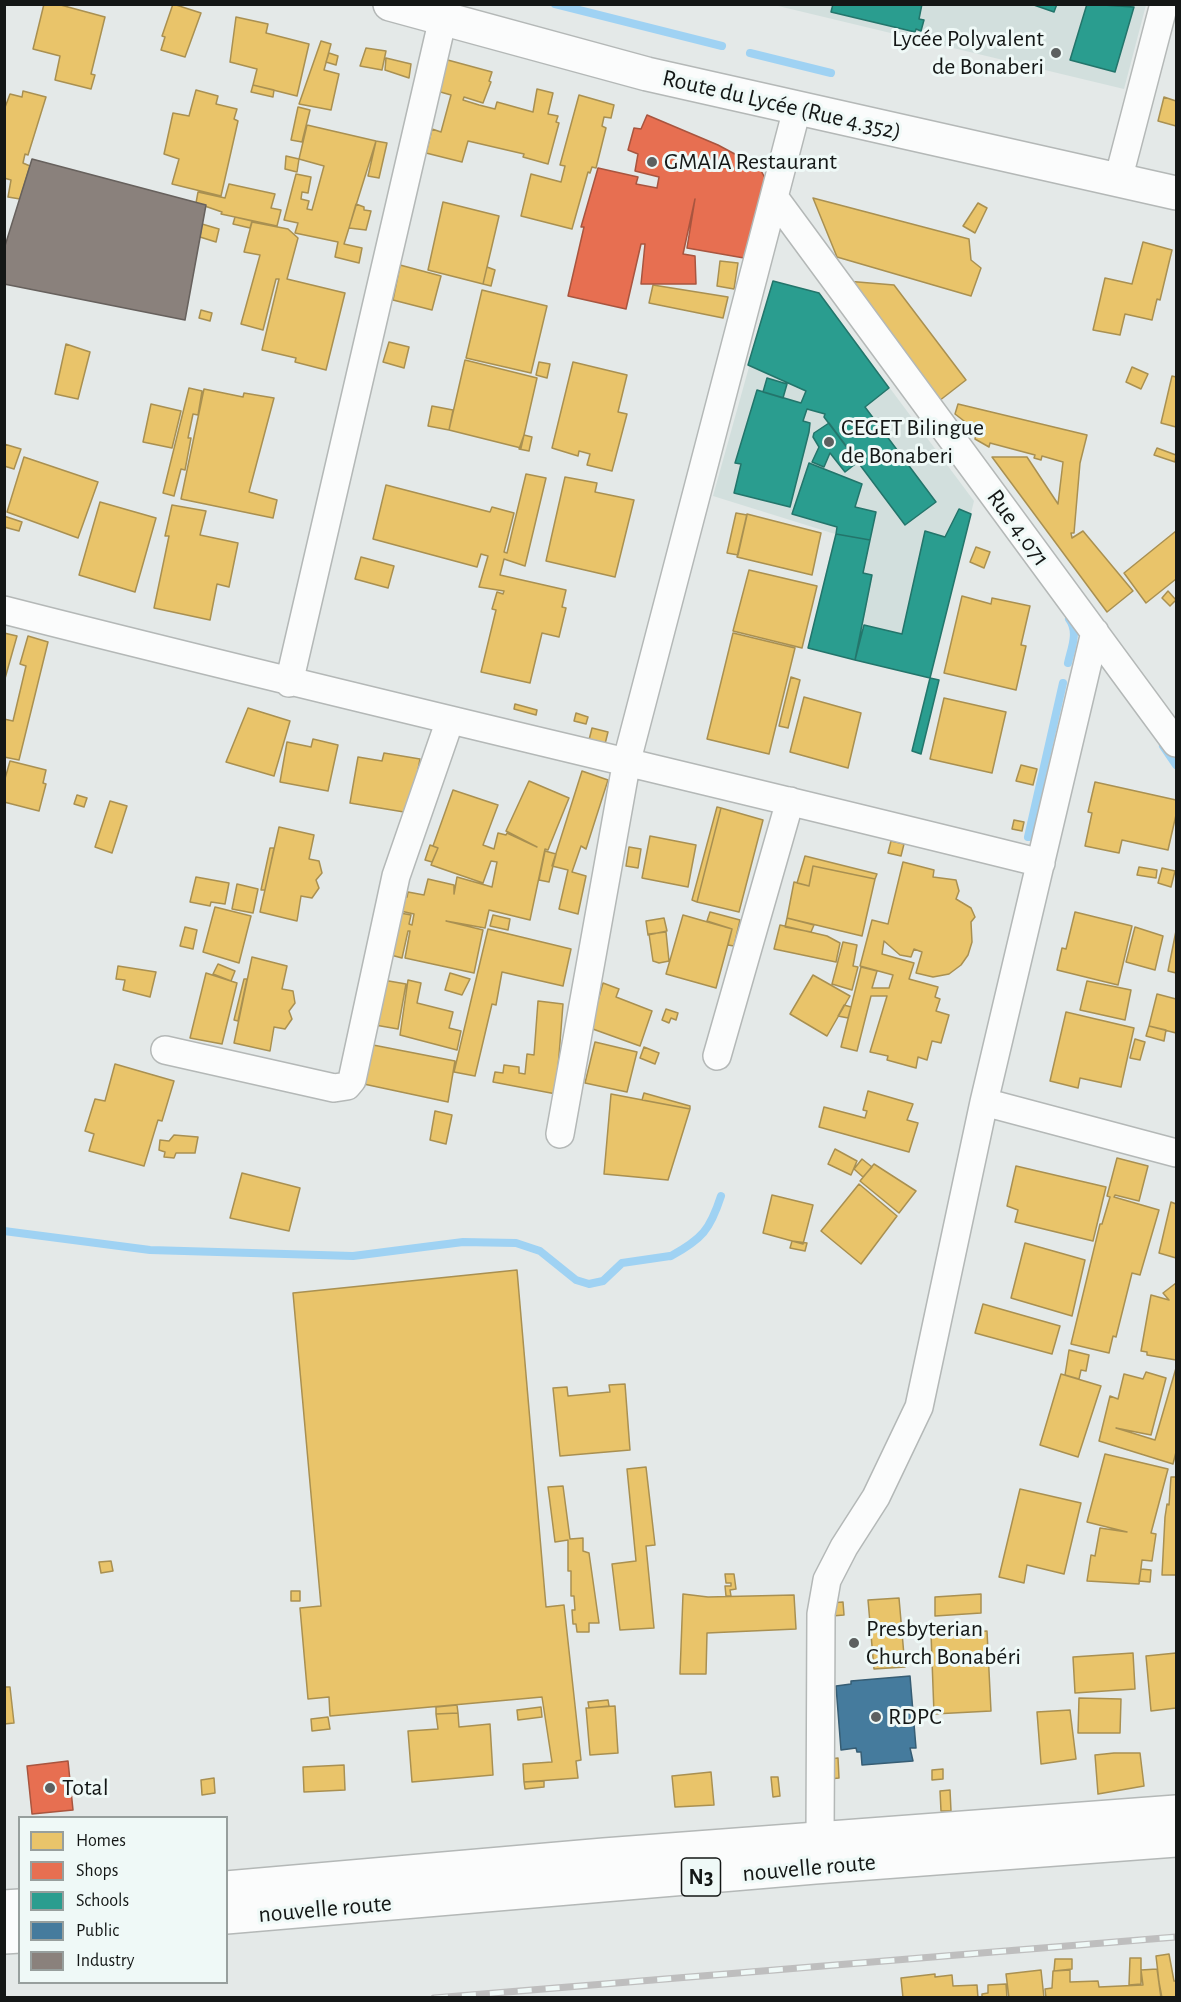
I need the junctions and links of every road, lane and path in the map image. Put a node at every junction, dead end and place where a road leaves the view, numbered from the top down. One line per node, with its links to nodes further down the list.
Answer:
1 (390, 4): 3 (main road, Route du Lycée (Rue 4.352))
2 (1164, 4): 5 (street)
3 (443, 18): 4 (main road, Route du Lycée (Rue 4.352)); 10 (street)
4 (797, 109): 5 (main road, Route du Lycée (Rue 4.352)); 7 (street)
5 (1118, 180): 6 (main road, Route du Lycée (Rue 4.352))
6 (1176, 193)
7 (774, 196): 9 (street, Rue 4.071); 13 (street)
8 (4, 610): 10 (street)
9 (1095, 632): 12 (street, Rue 4.071); 15 (street)
10 (290, 683): 11 (street)
11 (450, 720): 13 (street); 16 (street)
12 (1176, 743)
13 (627, 760): 14 (street); 19 (street)
14 (790, 801): 15 (street); 17 (street)
15 (1041, 863): 18 (street)
16 (165, 1050)
17 (717, 1056)
18 (984, 1102): 20 (street); 22 (street)
19 (560, 1134)
20 (1176, 1152)
21 (1176, 1812): 22 (main road, nouvelle route / N3)
22 (820, 1839): 24 (main road, nouvelle route / N3)
23 (1176, 1840): 25 (main road, nouvelle route / N3)
24 (228, 1888)
25 (228, 1917)

